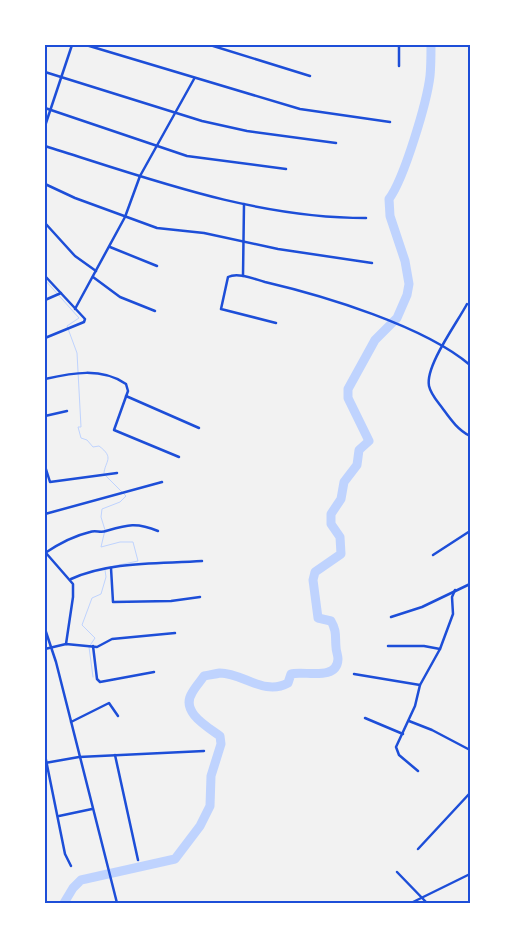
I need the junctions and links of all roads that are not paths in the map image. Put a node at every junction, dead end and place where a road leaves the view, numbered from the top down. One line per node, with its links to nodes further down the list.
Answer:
1 (72, 45): 7 (street)
2 (86, 45): 9 (street)
3 (210, 45): 8 (street)
4 (399, 45): 5 (street)
5 (399, 66)
6 (45, 72): 7 (street)
7 (62, 76): 11 (street); 12 (street)
8 (310, 76)
9 (194, 79): 12 (street); 13 (street)
10 (45, 108): 11 (street)
11 (50, 110): 14 (street); 16 (street)
12 (177, 113): 15 (street); 16 (street)
13 (390, 122)
14 (45, 126)
15 (336, 143)
16 (158, 145): 18 (street); 19 (street)
17 (45, 146): 19 (street)
18 (286, 169)
19 (140, 176): 21 (street); 22 (street)
20 (45, 184): 22 (street)
21 (244, 204): 23 (street); 25 (street)
22 (125, 217): 25 (street); 26 (street)
23 (366, 218)
24 (45, 223): 29 (street)
25 (242, 241): 27 (street); 31 (street)
26 (110, 246): 28 (street); 29 (street)
27 (372, 263)
28 (157, 266)
29 (96, 271): 32 (street)
30 (45, 276): 33 (street)
31 (242, 276): 38 (street); 40 (street)
32 (93, 277): 36 (street); 37 (street)
33 (61, 293): 34 (street); 36 (street)
34 (45, 300)
35 (467, 304): 40 (street)
36 (75, 309): 39 (street)
37 (155, 311)
38 (276, 322)
39 (45, 338)
40 (442, 348): 41 (street); 47 (street)
41 (470, 365)
42 (45, 379): 43 (street)
43 (126, 396): 46 (street); 48 (street)
44 (67, 411): 45 (street)
45 (45, 416)
46 (200, 428)
47 (470, 436)
48 (179, 457)
49 (45, 466): 50 (street)
50 (117, 474)
51 (162, 482): 52 (street)
52 (45, 514)
53 (158, 531): 55 (street)
54 (470, 532): 56 (street)
55 (45, 553): 59 (street)
56 (433, 555)
57 (202, 561): 58 (street)
58 (111, 568): 59 (street); 62 (street)
59 (71, 580): 66 (street)
60 (470, 584): 61 (street)
61 (454, 590): 63 (street); 71 (street)
62 (200, 597)
63 (391, 617)
64 (45, 629): 69 (street)
65 (175, 633): 67 (street)
66 (66, 644): 67 (street); 69 (street)
67 (93, 646): 72 (street)
68 (388, 646): 71 (street)
69 (50, 647): 70 (street); 78 (street)
70 (45, 649)
71 (440, 649): 74 (street)
72 (154, 672)
73 (354, 674): 74 (street)
74 (420, 685): 77 (street)
75 (118, 716): 78 (street)
76 (364, 718): 79 (street)
77 (408, 721): 79 (street); 80 (street)
78 (71, 722): 84 (street)
79 (402, 734): 86 (street)
80 (470, 750)
81 (204, 751): 83 (street)
82 (45, 755): 85 (street)
83 (115, 755): 84 (street); 91 (street)
84 (79, 757): 85 (street); 88 (street)
85 (46, 763): 89 (street)
86 (418, 771)
87 (470, 793): 90 (street)
88 (92, 809): 89 (street); 96 (street)
89 (59, 816): 92 (street)
90 (418, 849)
91 (138, 860)
92 (71, 866)
93 (397, 872): 95 (street)
94 (470, 874): 95 (street)
95 (422, 899): 97 (street); 98 (street)
96 (117, 903)
97 (412, 903)
98 (427, 903)

